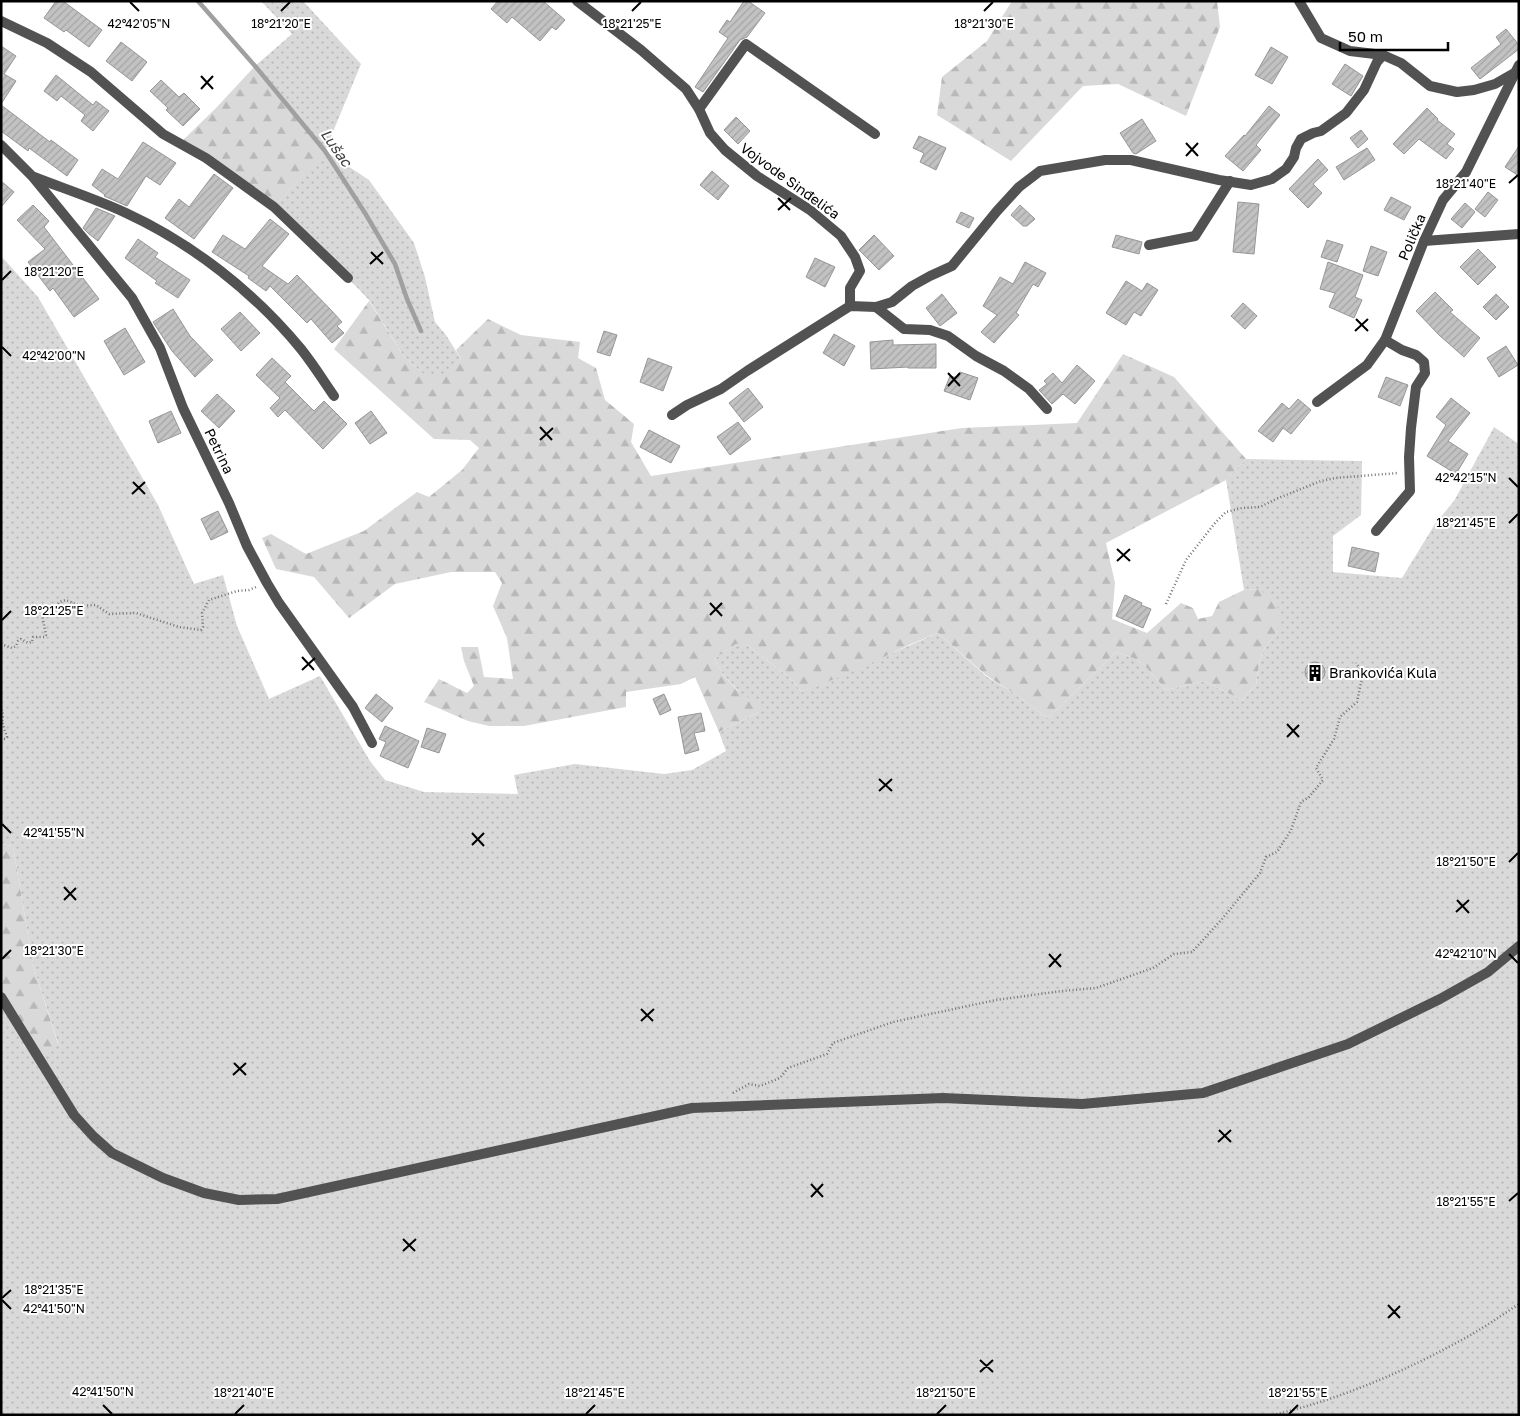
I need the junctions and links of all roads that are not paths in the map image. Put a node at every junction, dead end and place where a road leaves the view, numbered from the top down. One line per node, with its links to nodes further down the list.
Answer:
1 (577, 1): 6 (street, Vojvode Sinđelića)
2 (1299, 1): 4 (street)
3 (1, 21): 14 (street)
4 (1383, 55): 5 (street); 10 (street)
5 (1517, 68): 12 (street, Polička)
6 (699, 109): 7 (street); 15 (street, Vojvode Sinđelića)
7 (875, 134)
8 (1, 145): 9 (street, Petrina)
9 (33, 177): 18 (street, Petrina); 23 (street, Petrina)
10 (1230, 181): 13 (street); 16 (street)
11 (1519, 234): 12 (street)
12 (1424, 241): 17 (street, Polička)
13 (1149, 244)
14 (348, 278)
15 (850, 306): 16 (street); 21 (street)
16 (876, 307): 20 (street)
17 (1384, 340): 19 (street, Polička); 22 (street)
18 (334, 396)
19 (1317, 402)
20 (1047, 409)
21 (672, 415)
22 (1376, 531)
23 (372, 743)
24 (1519, 946): 25 (street)
25 (1, 997)

